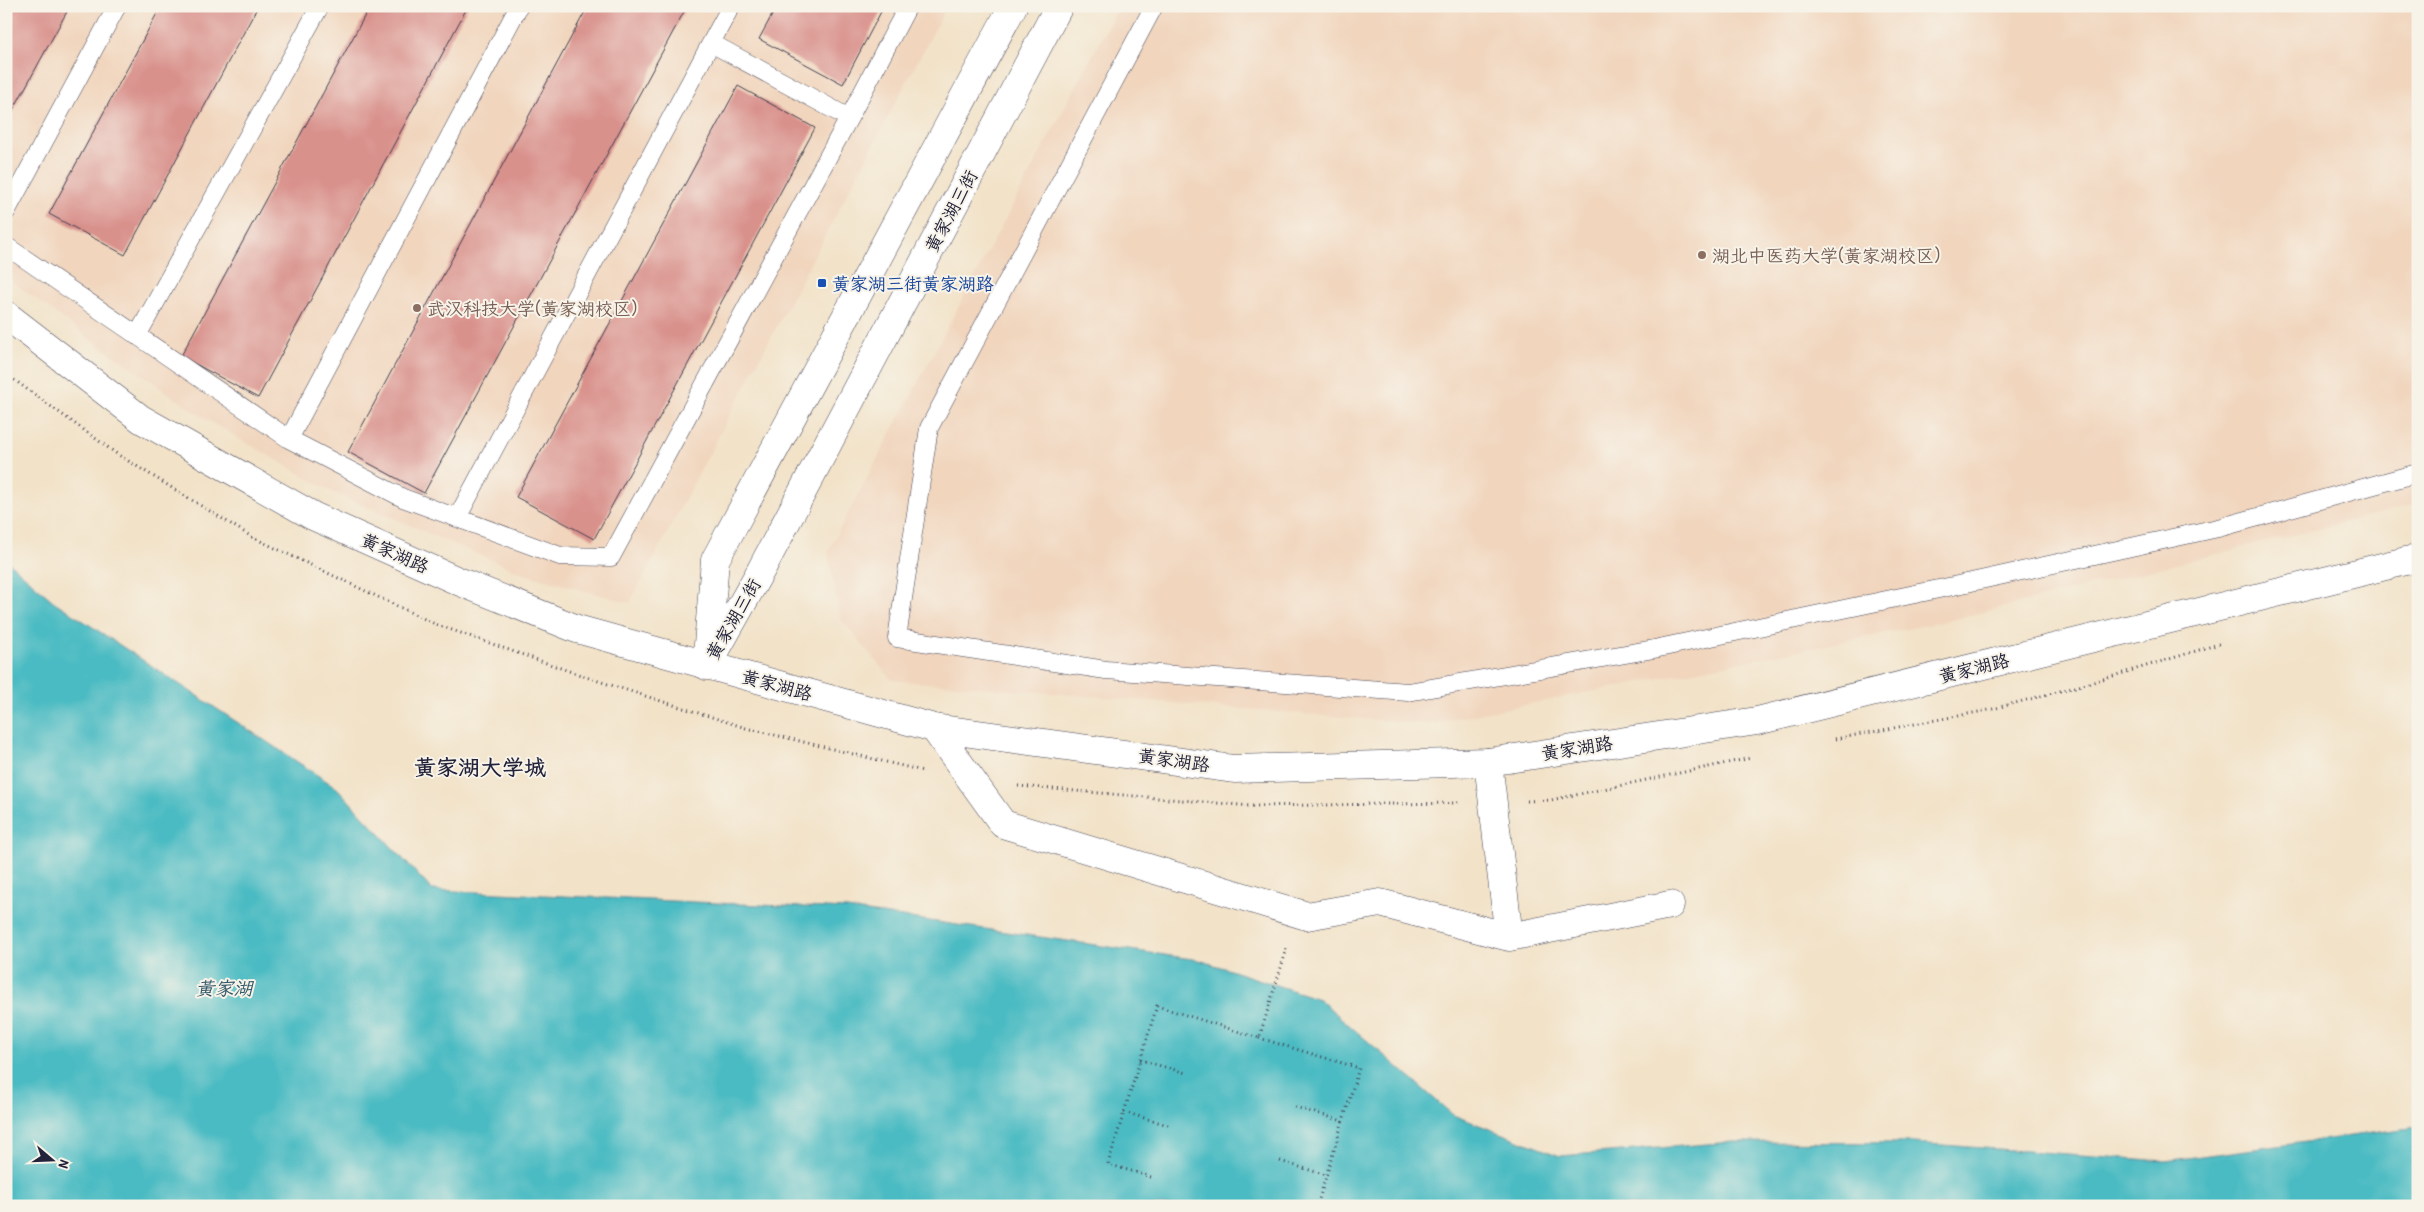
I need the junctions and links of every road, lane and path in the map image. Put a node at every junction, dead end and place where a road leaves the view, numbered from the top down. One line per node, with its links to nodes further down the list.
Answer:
1 (117, 6): 11 (lane)
2 (320, 6): 14 (lane)
3 (518, 6): 15 (lane)
4 (731, 6): 9 (lane)
5 (908, 6): 10 (lane)
6 (1013, 6): 19 (street, 黄家湖三街)
7 (1059, 6): 19 (street, 黄家湖三街)
8 (1154, 6): 16 (lane)
9 (711, 42): 10 (lane); 17 (lane)
10 (849, 118): 17 (lane)
11 (6, 212)
12 (6, 246): 14 (lane)
13 (6, 315): 19 (street, 黄家湖路)
14 (137, 336): 15 (lane)
15 (289, 439): 17 (lane)
16 (2418, 473)
17 (457, 518)
18 (2418, 558): 21 (street, 黄家湖路)
19 (706, 666): 20 (street, 黄家湖路)
20 (934, 728): 21 (street, 黄家湖路); 23 (street)
21 (1488, 762): 24 (street)
22 (1670, 905): 24 (street)
23 (1297, 913): 24 (street); 25 (path)
24 (1509, 937)
25 (1259, 1038): 26 (path); 30 (path)
26 (1140, 1060): 27 (path); 29 (path)
27 (1186, 1073)
28 (1295, 1107): 30 (path)
29 (1124, 1112): 31 (path); 34 (path)
30 (1343, 1121): 33 (path)
31 (1168, 1125)
32 (1280, 1161): 33 (path)
33 (1326, 1175): 35 (path)
34 (1151, 1177)
35 (1317, 1206)

